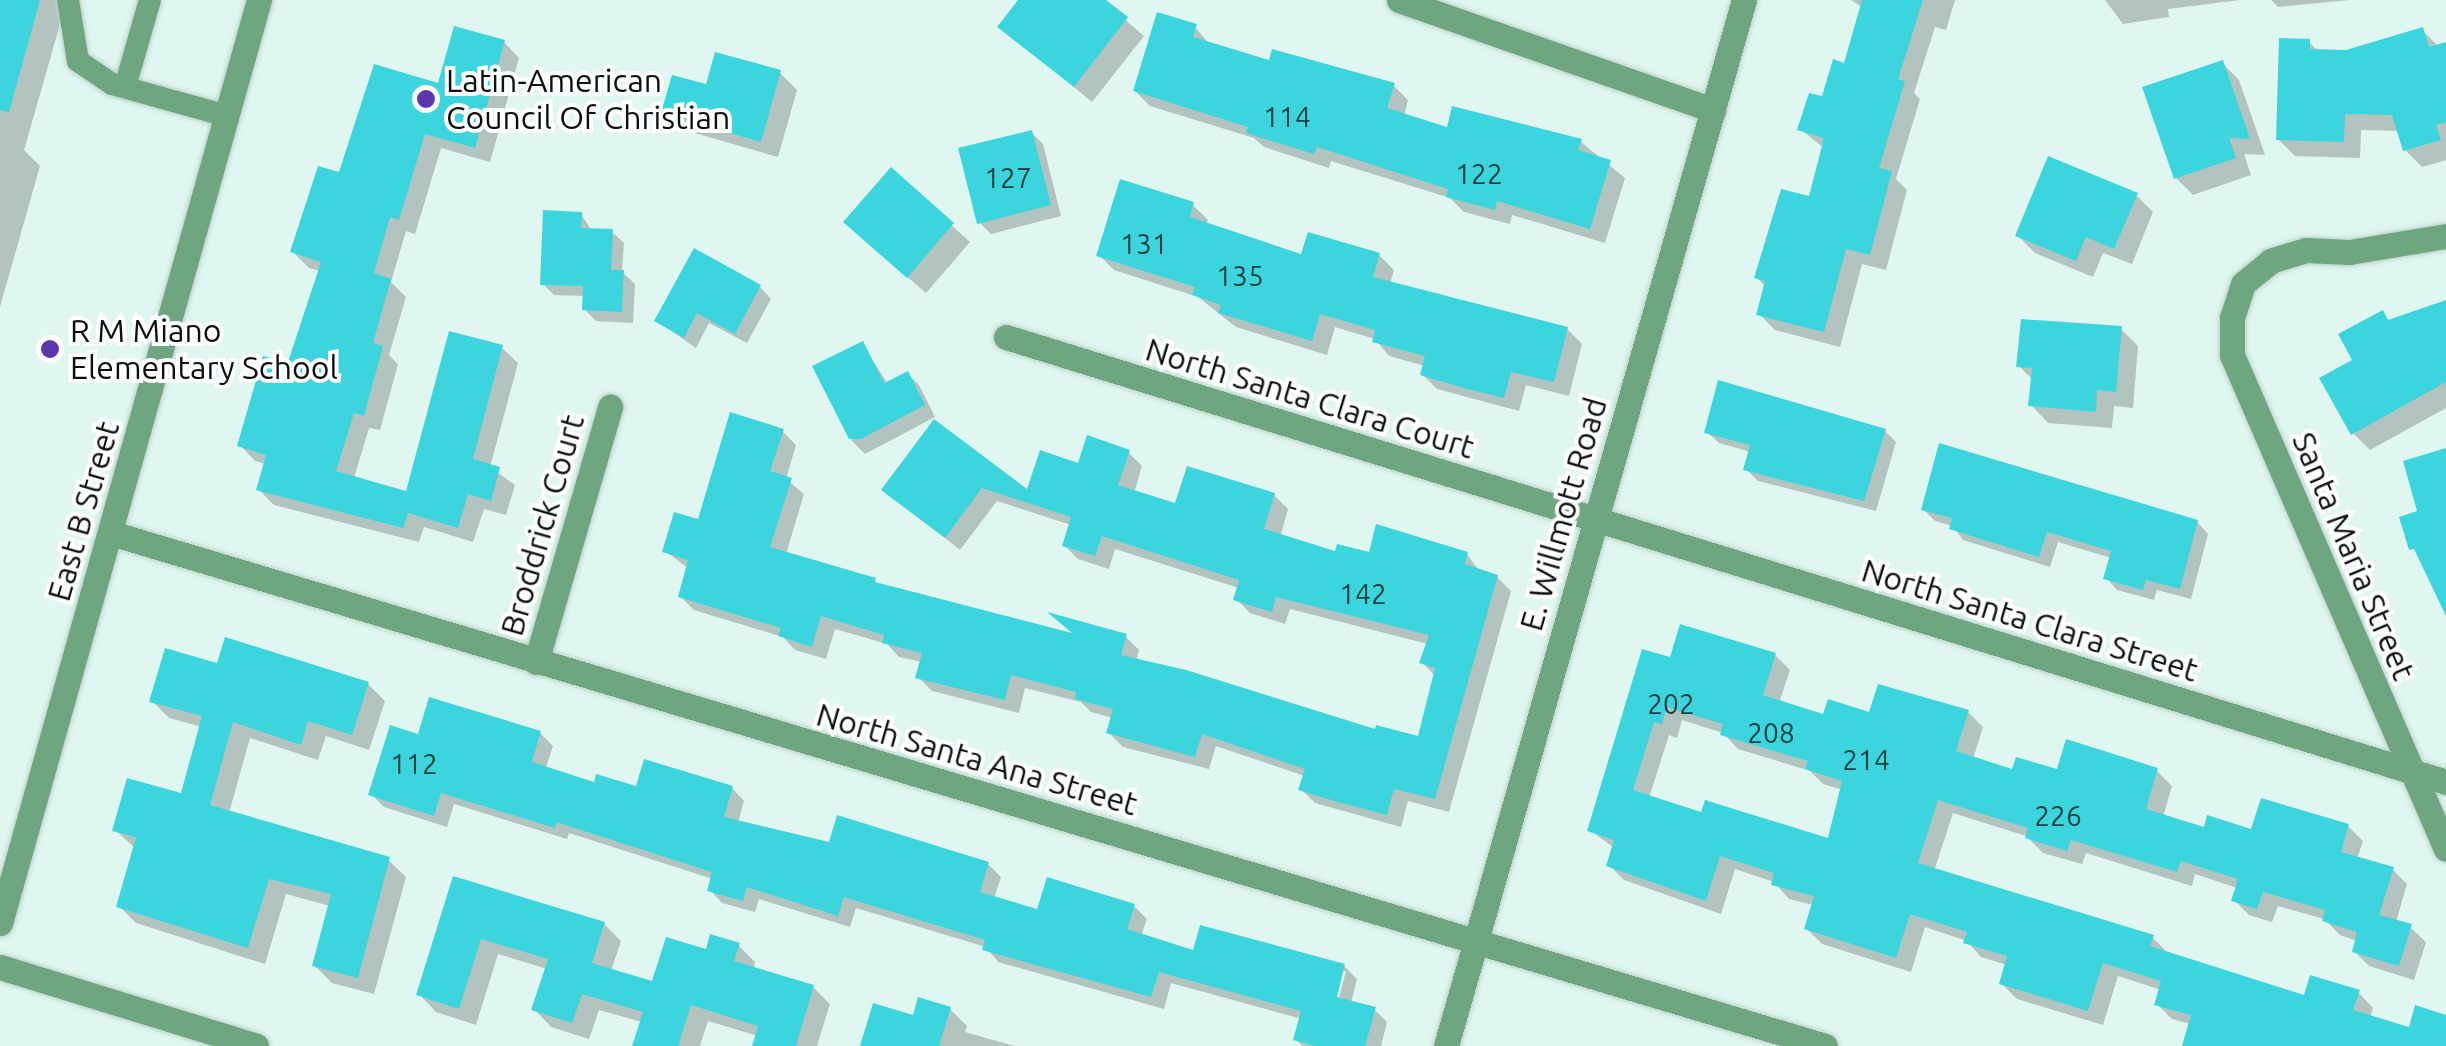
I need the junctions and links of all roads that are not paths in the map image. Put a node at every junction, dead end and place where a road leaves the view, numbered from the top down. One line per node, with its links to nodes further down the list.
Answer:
1 (68, 0): 6 (lane)
2 (150, 0): 6 (lane)
3 (259, 0): 8 (street, East B Street)
4 (1399, 0): 7 (street)
5 (1744, 0): 7 (street, E. Willmott Road)
6 (125, 88): 8 (lane)
7 (1713, 110): 12 (street, E. Willmott Road)
8 (227, 116): 13 (street, East B Street)
9 (2446, 236): 15 (street, Santa Maria Street)
10 (1006, 337): 12 (street, North Santa Clara Court)
11 (610, 407): 14 (street, Broddrick Court)
12 (1594, 521): 15 (street, North Santa Clara Street); 19 (street, E. Willmott Road)
13 (111, 533): 14 (street, North Santa Ana Street); 18 (street, East B Street)
14 (536, 662): 19 (street, North Santa Ana Street)
15 (2411, 771): 16 (street, North Santa Clara Street); 17 (street, Santa Maria Street)
16 (2446, 782)
17 (2446, 849)
18 (0, 924)
19 (1476, 940): 22 (street, E. Willmott Road); 23 (street, North Santa Ana Street)
20 (0, 967): 21 (street)
21 (256, 1046)
22 (1446, 1046)
23 (1825, 1046)

